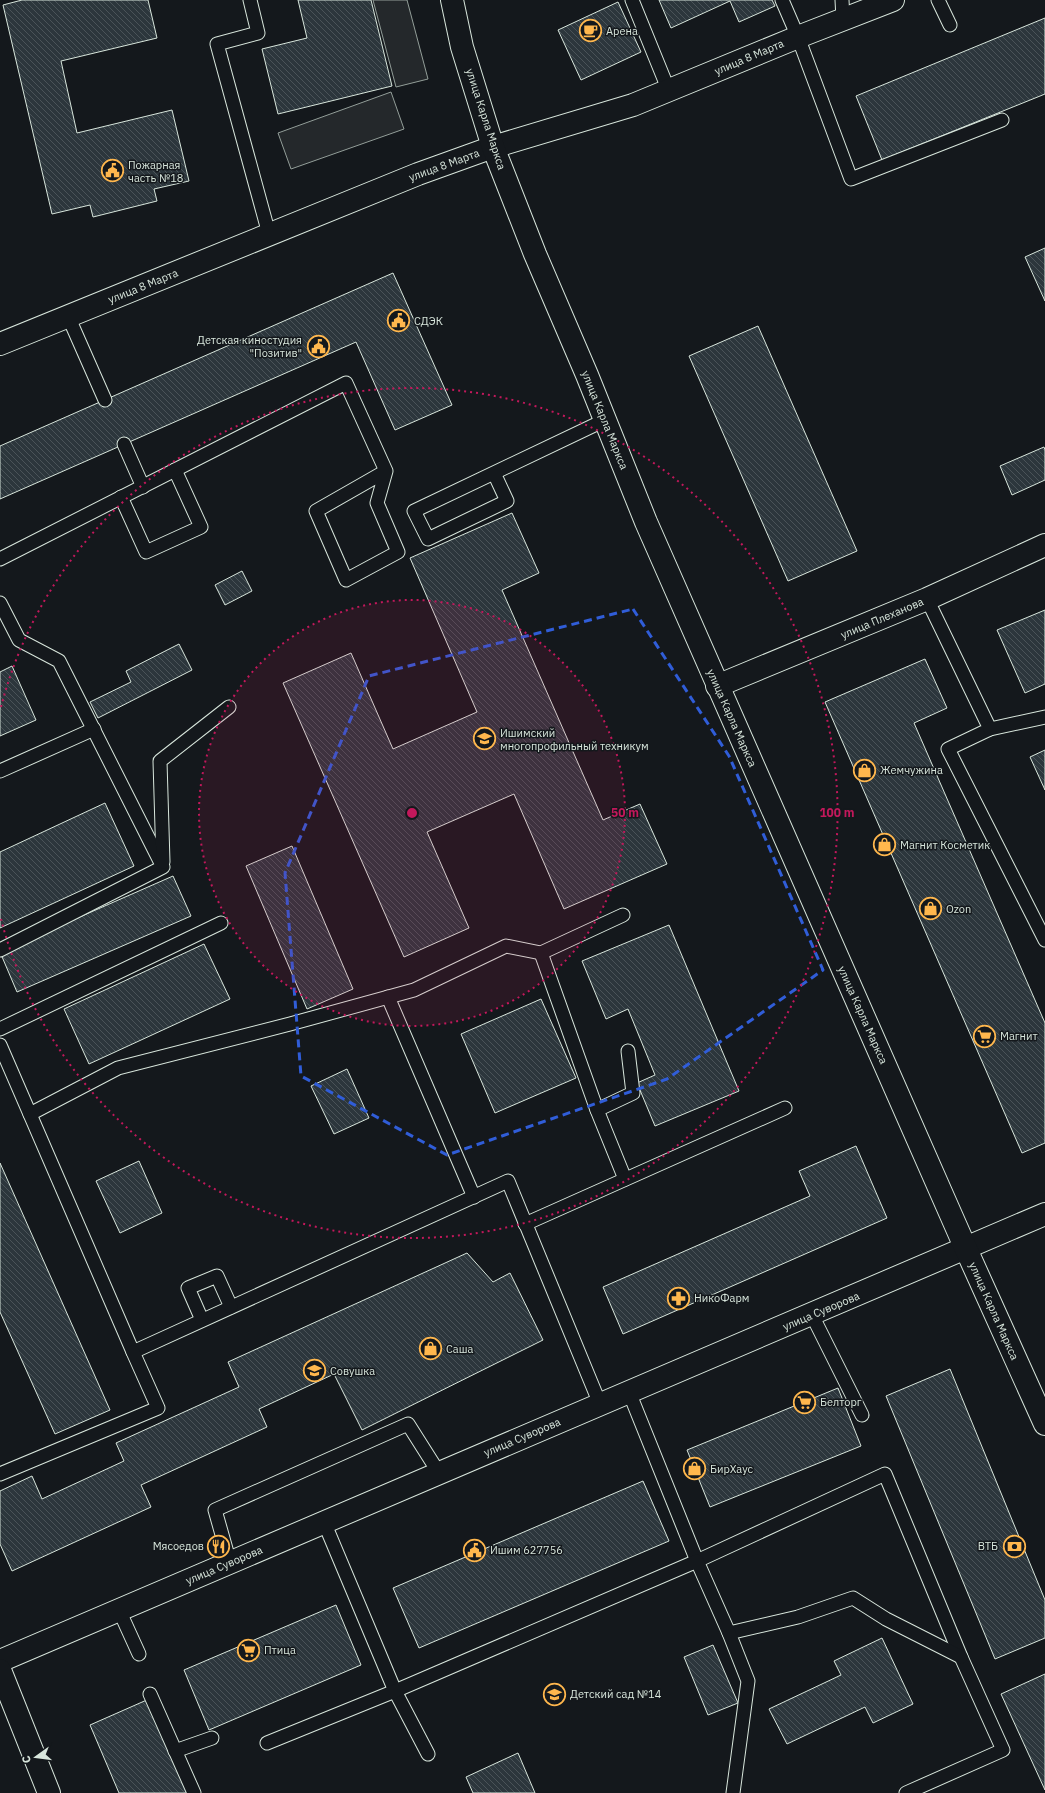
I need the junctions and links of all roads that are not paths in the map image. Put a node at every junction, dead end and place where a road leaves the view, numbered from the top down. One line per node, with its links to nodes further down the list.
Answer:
1 (250, 0): 13 (lane)
2 (452, 0): 12 (street, улица Карла Маркса)
3 (632, 0): 10 (lane)
4 (782, 0): 9 (lane)
5 (893, 0): 7 (street, улица 8 Марта)
6 (938, 0): 8 (lane)
7 (842, 10): 9 (street, улица 8 Марта)
8 (950, 25)
9 (798, 37): 10 (street, улица 8 Марта); 11 (lane)
10 (669, 91): 12 (street, улица 8 Марта)
11 (1002, 120)
12 (493, 147): 13 (street, улица 8 Марта); 17 (street, улица Карла Маркса)
13 (269, 234): 14 (street, улица 8 Марта)
14 (68, 316): 15 (street, улица 8 Марта); 16 (lane)
15 (0, 344)
16 (105, 400)
17 (605, 420): 21 (lane); 28 (street, улица Карла Маркса)
18 (124, 444): 22 (lane)
19 (175, 470): 20 (lane); 22 (lane); 23 (lane)
20 (386, 471): 20 (lane)
21 (494, 473): 21 (lane)
22 (143, 487): 23 (lane)
23 (121, 497): 25 (lane)
24 (1045, 545): 26 (street, улица Плеханова)
25 (0, 559)
26 (927, 599): 28 (street, улица Плеханова); 32 (lane)
27 (0, 603): 31 (lane)
28 (717, 686): 51 (street, улица Карла Маркса)
29 (229, 707): 34 (lane)
30 (1045, 717): 32 (lane)
31 (94, 729): 33 (lane); 34 (lane)
32 (990, 729): 37 (lane)
33 (0, 771)
34 (163, 867): 38 (lane)
35 (623, 915): 39 (lane)
36 (221, 923): 41 (lane)
37 (1045, 940)
38 (0, 950)
39 (542, 953): 40 (lane); 45 (lane)
40 (388, 997): 46 (lane); 48 (lane)
41 (0, 1029)
42 (0, 1045): 46 (lane)
43 (628, 1051): 45 (lane)
44 (784, 1108): 47 (lane)
45 (597, 1110): 47 (lane)
46 (30, 1114): 55 (lane)
47 (625, 1180): 50 (lane)
48 (474, 1196): 50 (lane); 52 (lane)
49 (1045, 1214): 51 (street, улица Суворова)
50 (525, 1224): 57 (lane)
51 (966, 1250): 53 (street, улица Суворова); 59 (street, улица Карла Маркса)
52 (231, 1307): 54 (lane); 54 (lane)
53 (812, 1315): 56 (street, улица Суворова); 58 (lane)
54 (202, 1320): 55 (lane)
55 (133, 1352): 61 (lane)
56 (629, 1392): 57 (street, улица Суворова); 63 (lane)
57 (600, 1404): 60 (street, улица Суворова)
58 (862, 1415)
59 (1045, 1424)
60 (439, 1473): 62 (street, улица Суворова); 64 (lane)
61 (0, 1474)
62 (324, 1522): 64 (street, улица Суворова); 71 (lane)
63 (697, 1561): 66 (lane); 68 (lane); 71 (lane)
64 (230, 1563): 65 (street, улица Суворова)
65 (119, 1610): 67 (lane); 69 (street, улица Суворова)
66 (729, 1633): 68 (lane); 79 (lane)
67 (139, 1654)
68 (961, 1658): 80 (lane)
69 (0, 1661)
70 (0, 1670): 77 (street)
71 (395, 1691): 74 (lane); 76 (lane)
72 (150, 1694): 75 (lane)
73 (212, 1738): 75 (lane)
74 (267, 1743)
75 (176, 1751): 78 (lane)
76 (428, 1754)
77 (49, 1793)
78 (194, 1793)
79 (733, 1793)
80 (906, 1793)

